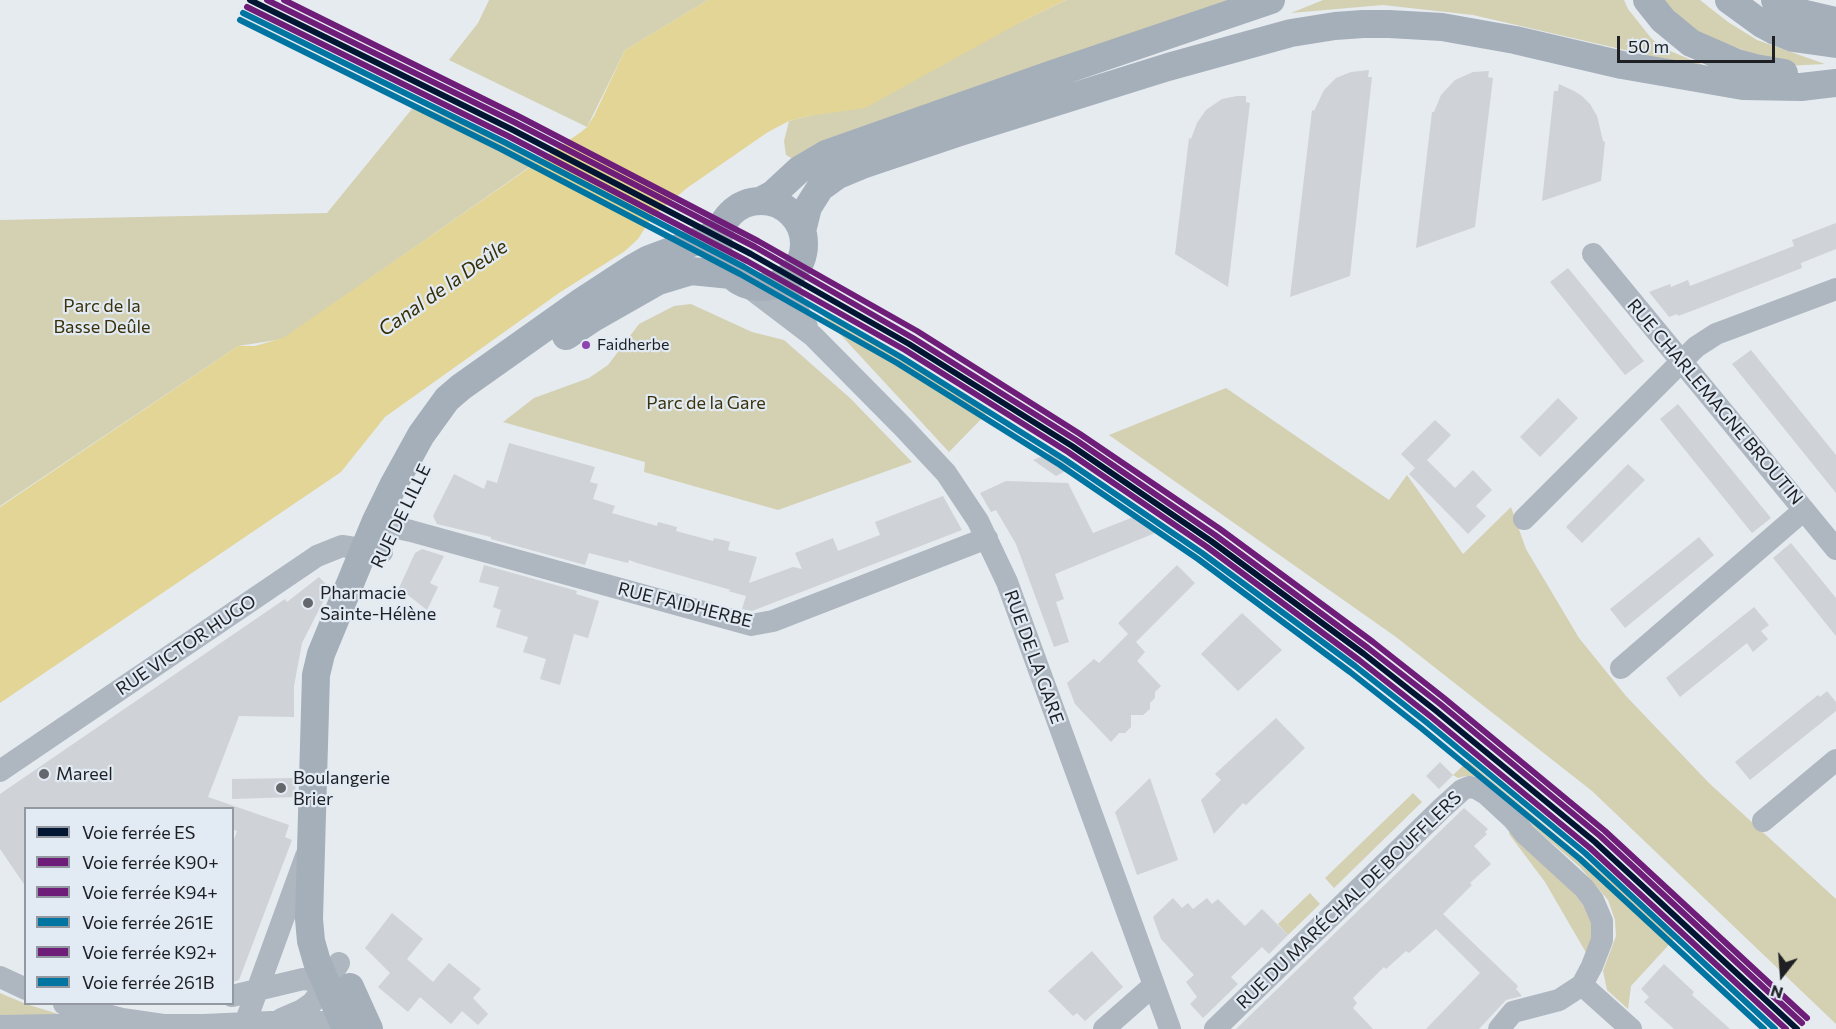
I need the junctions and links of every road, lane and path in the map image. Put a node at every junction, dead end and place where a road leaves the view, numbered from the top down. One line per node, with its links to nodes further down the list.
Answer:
1 (1230, 0): 10 (street)
2 (1271, 0): 10 (main road)
3 (1647, 0): 9 (main road)
4 (1729, 0): 7 (main road)
5 (1775, 0): 6 (main road)
6 (1836, 21)
7 (1836, 44)
8 (1622, 65): 11 (main road); 12 (street); 15 (main road)
9 (1836, 71)
10 (1050, 75): 13 (main road)
11 (1836, 83)
12 (1836, 97)
13 (760, 201): 14 (main road); 15 (main road)
14 (720, 231): 18 (main road); 24 (main road, RUE DE LILLE)
15 (802, 231): 17 (main road)
16 (1593, 254): 21 (street, RUE CHARLEMAGNE BROUTIN)
17 (788, 278): 18 (main road); 20 (street, RUE DE LA GARE)
18 (738, 280): 20 (street, RUE DE LA GARE); 24 (main road, RUE DE LILLE)
19 (1836, 289): 21 (street)
20 (813, 336): 25 (street, RUE DE LA GARE)
21 (1680, 361): 22 (street, RUE CHARLEMAGNE BROUTIN); 23 (street)
22 (1804, 510): 26 (street, RUE CHARLEMAGNE BROUTIN); 28 (street)
23 (1524, 519)
24 (384, 525): 25 (street, RUE FAIDHERBE); 27 (main road, RUE DE LILLE)
25 (987, 538): 37 (street, RUE DE LA GARE)
26 (1836, 549)
27 (373, 551): 30 (street, RUE VICTOR HUGO); 32 (main road, RUE DE LILLE); 35 (main road, RUE DE LILLE)
28 (1621, 668)
29 (1836, 760): 31 (street)
30 (0, 771)
31 (1763, 821)
32 (311, 843): 35 (main road, RUE DE LILLE); 40 (street, RUE DE LILLE)
33 (0, 967): 34 (street)
34 (24, 973)
35 (333, 973): 40 (street); 43 (main road, RUE DE LILLE); 45 (street)
36 (0, 977): 39 (street)
37 (1154, 985): 48 (street); 49 (street, RUE DE LA GARE)
38 (1581, 985): 50 (street, RUE DU MARÉCHAL DE BOUFFLERS); 51 (street); 52 (street)
39 (24, 988)
40 (256, 990): 41 (street); 45 (street); 47 (street, RUE DE LILLE)
41 (234, 996)
42 (68, 1005): 44 (street)
43 (353, 1020): 45 (street)
44 (142, 1023): 46 (street); 47 (street)
45 (270, 1025): 47 (street)
46 (0, 1026)
47 (244, 1026)
48 (1104, 1029)
49 (1170, 1029)
50 (1215, 1029)
51 (1499, 1029)
52 (1631, 1029)

